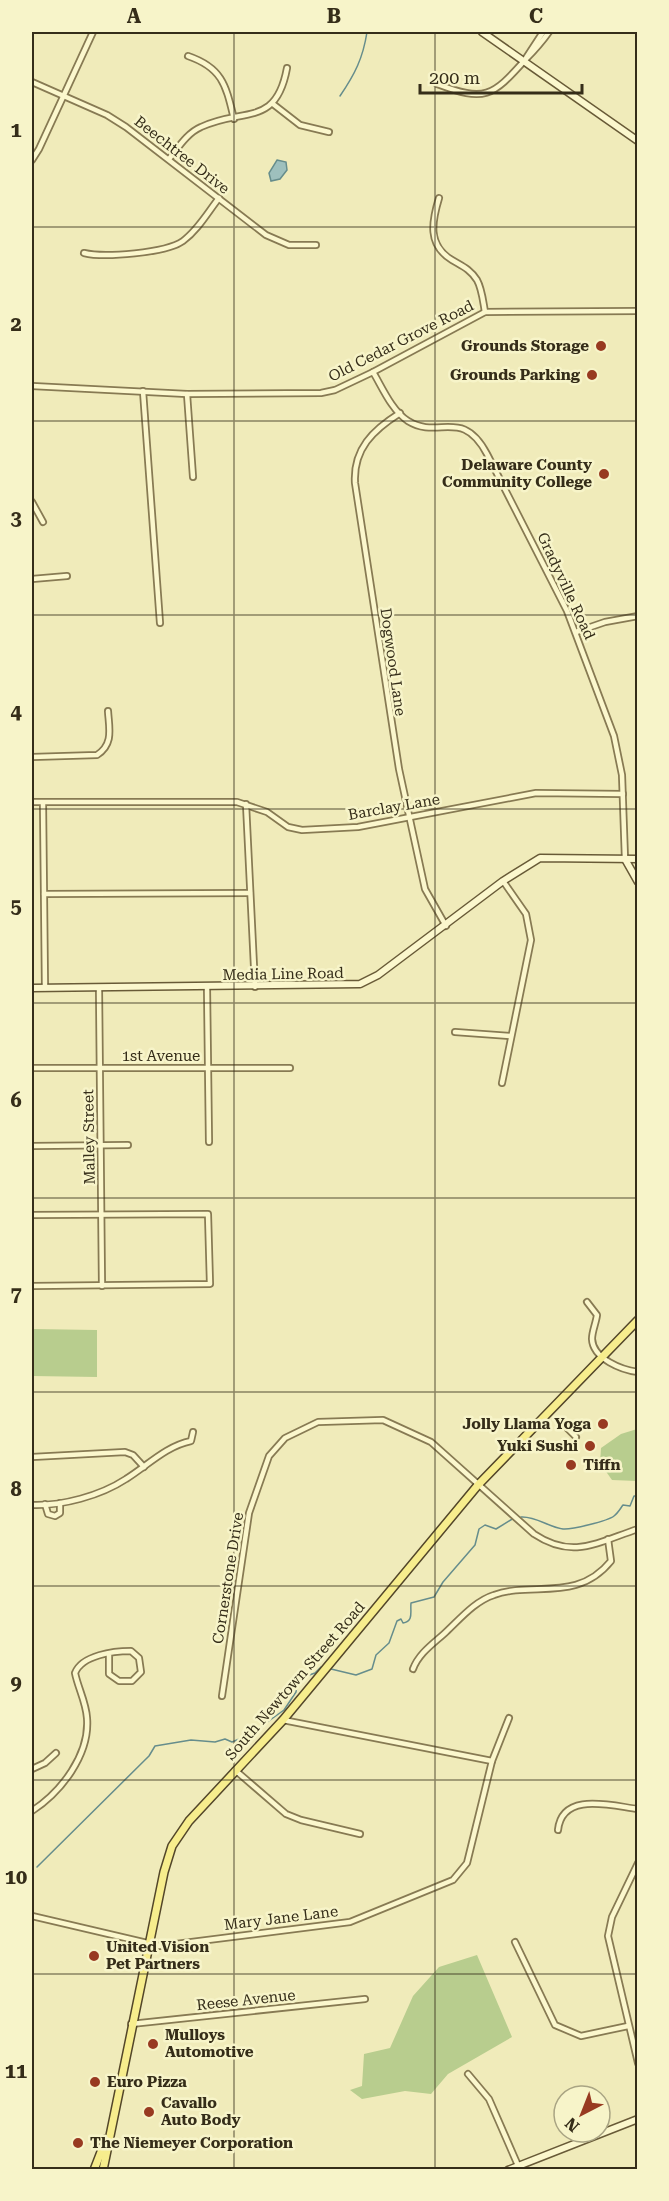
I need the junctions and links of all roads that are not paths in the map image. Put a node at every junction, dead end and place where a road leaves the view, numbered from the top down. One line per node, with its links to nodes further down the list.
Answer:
1 (93, 32): 10 (street)
2 (482, 32): 6 (main road)
3 (543, 32): 6 (street)
4 (549, 32): 6 (street)
5 (188, 56): 12 (street)
6 (525, 61): 9 (street); 14 (main road)
7 (287, 68): 11 (street)
8 (32, 82): 10 (street, Beechtree Drive)
9 (437, 84)
10 (64, 96): 15 (street, Beechtree Drive); 16 (street)
11 (273, 104): 12 (street); 13 (street)
12 (234, 119): 15 (street)
13 (328, 132)
14 (638, 141)
15 (169, 159): 17 (street, Beechtree Drive)
16 (32, 160)
17 (219, 198): 19 (street, Beechtree Drive); 20 (street)
18 (439, 198): 22 (street)
19 (316, 245)
20 (84, 253)
21 (638, 311): 22 (street, Old Cedar Grove Road)
22 (484, 312): 23 (street, Old Cedar Grove Road)
23 (373, 372): 26 (street, Old Cedar Grove Road); 27 (street)
24 (32, 386): 25 (street, Old Cedar Grove Road)
25 (143, 392): 26 (street, Old Cedar Grove Road); 34 (street)
26 (187, 394): 28 (street)
27 (400, 413): 35 (street, Gradyville Road); 42 (street, Dogwood Lane)
28 (193, 477)
29 (32, 502): 30 (street)
30 (43, 522)
31 (67, 576): 32 (street)
32 (32, 579)
33 (638, 616): 35 (street)
34 (160, 623)
35 (576, 632): 38 (street, Gradyville Road)
36 (108, 711): 37 (street)
37 (32, 757)
38 (623, 794): 42 (street, Barclay Lane); 43 (street, Gradyville Road)
39 (32, 802): 40 (street, Barclay Lane)
40 (43, 803): 41 (street, Barclay Lane); 48 (street)
41 (246, 804): 42 (street, Barclay Lane); 47 (street)
42 (409, 817): 49 (street, Dogwood Lane)
43 (626, 859): 44 (main road, Media Line Road); 45 (main road, Media Line Road); 46 (main road, Gradyville Road)
44 (638, 859)
45 (503, 881): 49 (main road, Media Line Road); 56 (street)
46 (638, 882)
47 (250, 893): 48 (street); 51 (street)
48 (44, 894): 53 (street)
49 (446, 926): 51 (main road, Media Line Road)
50 (207, 987): 51 (main road, Media Line Road); 54 (main road, Media Line Road); 58 (street)
51 (255, 987)
52 (32, 988): 53 (main road, Media Line Road)
53 (45, 988): 54 (main road, Media Line Road)
54 (99, 988): 60 (street, Malley Street)
55 (454, 1032): 56 (street)
56 (510, 1036): 61 (street)
57 (32, 1068): 60 (street, 1st Avenue)
58 (209, 1068): 59 (street, 1st Avenue); 60 (street, 1st Avenue); 62 (street)
59 (290, 1068)
60 (99, 1069): 65 (street, Malley Street)
61 (502, 1083)
62 (208, 1142)
63 (128, 1145): 65 (street)
64 (32, 1146): 65 (street)
65 (101, 1146): 67 (street, Malley Street)
66 (32, 1215): 67 (street)
67 (102, 1215): 69 (street, Malley Street); 69 (street)
68 (32, 1286): 69 (street)
69 (102, 1286)
70 (587, 1302): 72 (street)
71 (638, 1320): 72 (main road, South Newtown Street Road)
72 (603, 1357): 73 (street); 79 (main road, South Newtown Street Road)
73 (638, 1372)
74 (563, 1425): 76 (street)
75 (193, 1432): 78 (street)
76 (576, 1437)
77 (32, 1457): 78 (street)
78 (144, 1467): 80 (street)
79 (478, 1485): 84 (street, Cornerstone Drive); 87 (street, Cornerstone Drive); 89 (main road, South Newtown Street Road)
80 (60, 1503): 81 (street); 81 (street)
81 (45, 1504): 82 (street)
82 (32, 1505)
83 (638, 1529): 84 (street, Cornerstone Drive)
84 (608, 1539): 86 (street)
85 (109, 1655): 85 (street); 95 (street)
86 (413, 1670)
87 (222, 1696)
88 (509, 1718): 91 (street, Mary Jane Lane)
89 (283, 1720): 91 (street); 93 (main road, South Newtown Street Road)
90 (56, 1752): 92 (street)
91 (492, 1761): 101 (street, Mary Jane Lane)
92 (32, 1769)
93 (236, 1770): 97 (street); 101 (main road, South Newtown Street Road)
94 (638, 1809): 96 (street)
95 (32, 1811)
96 (558, 1830)
97 (360, 1834)
98 (638, 1863): 104 (street)
99 (32, 1916): 101 (street, Mary Jane Lane)
100 (515, 1942): 104 (street)
101 (149, 1943): 103 (main road, South Newtown Street Road)
102 (365, 1999): 103 (street, Reese Avenue)
103 (131, 2024): 108 (main road, South Newtown Street Road)
104 (628, 2026): 105 (street)
105 (638, 2063)
106 (468, 2074): 109 (street)
107 (638, 2119): 109 (main road)
108 (109, 2131): 110 (main road); 111 (main road)
109 (519, 2167): 112 (main road)
110 (94, 2169)
111 (103, 2169)
112 (508, 2169)

